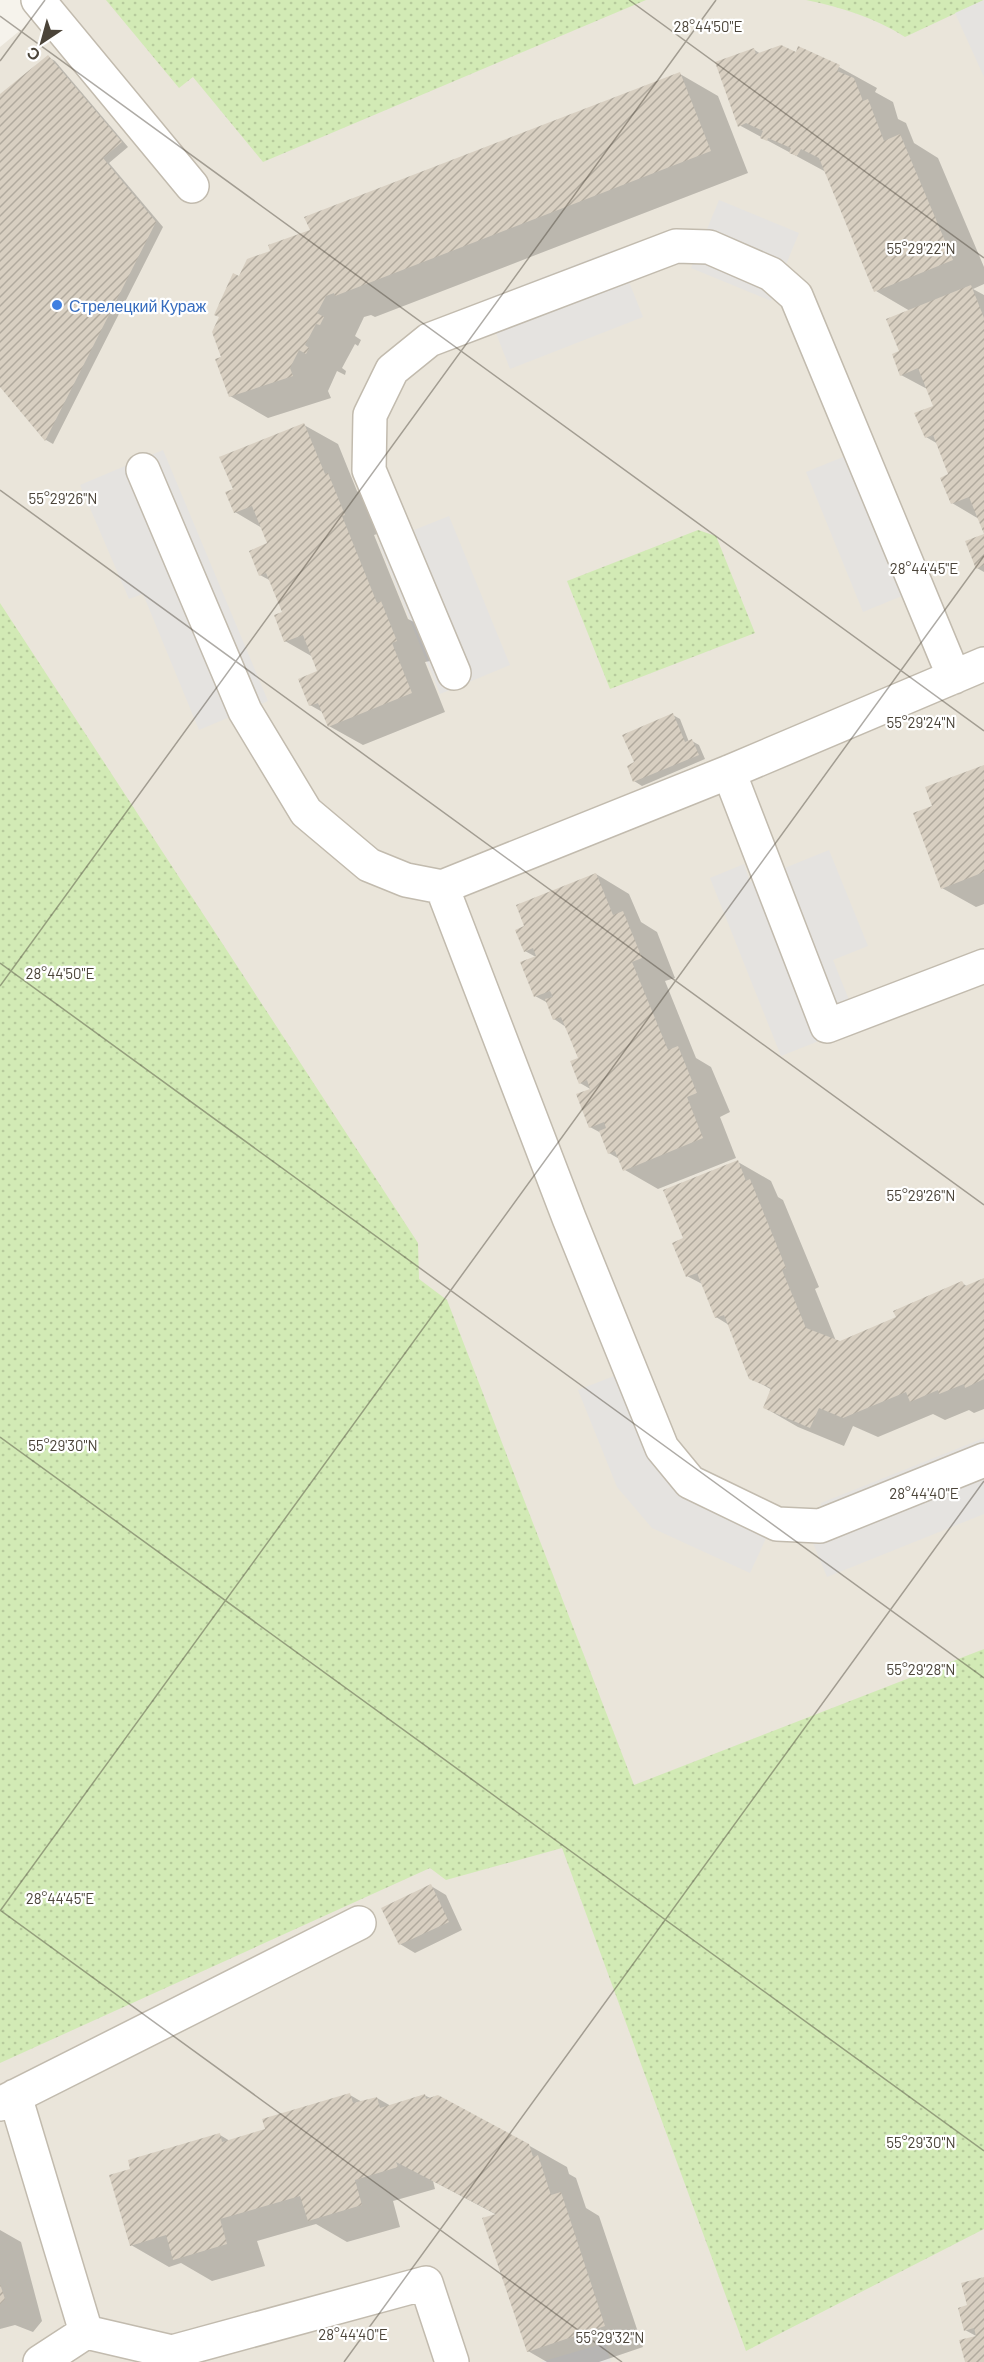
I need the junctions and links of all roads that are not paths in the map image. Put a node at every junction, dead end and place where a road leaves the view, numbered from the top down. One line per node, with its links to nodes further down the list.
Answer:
1 (38, 0): 2 (lane)
2 (192, 186)
3 (143, 470): 8 (lane)
4 (984, 664): 6 (lane)
5 (454, 672): 6 (lane)
6 (954, 677): 7 (lane)
7 (729, 772): 8 (lane); 9 (lane)
8 (442, 887): 10 (lane)
9 (984, 966)
10 (984, 1460)
11 (359, 1923): 12 (lane)
12 (8, 2100): 13 (lane)
13 (86, 2332): 14 (lane); 15 (lane)
14 (40, 2362)
15 (452, 2362)

